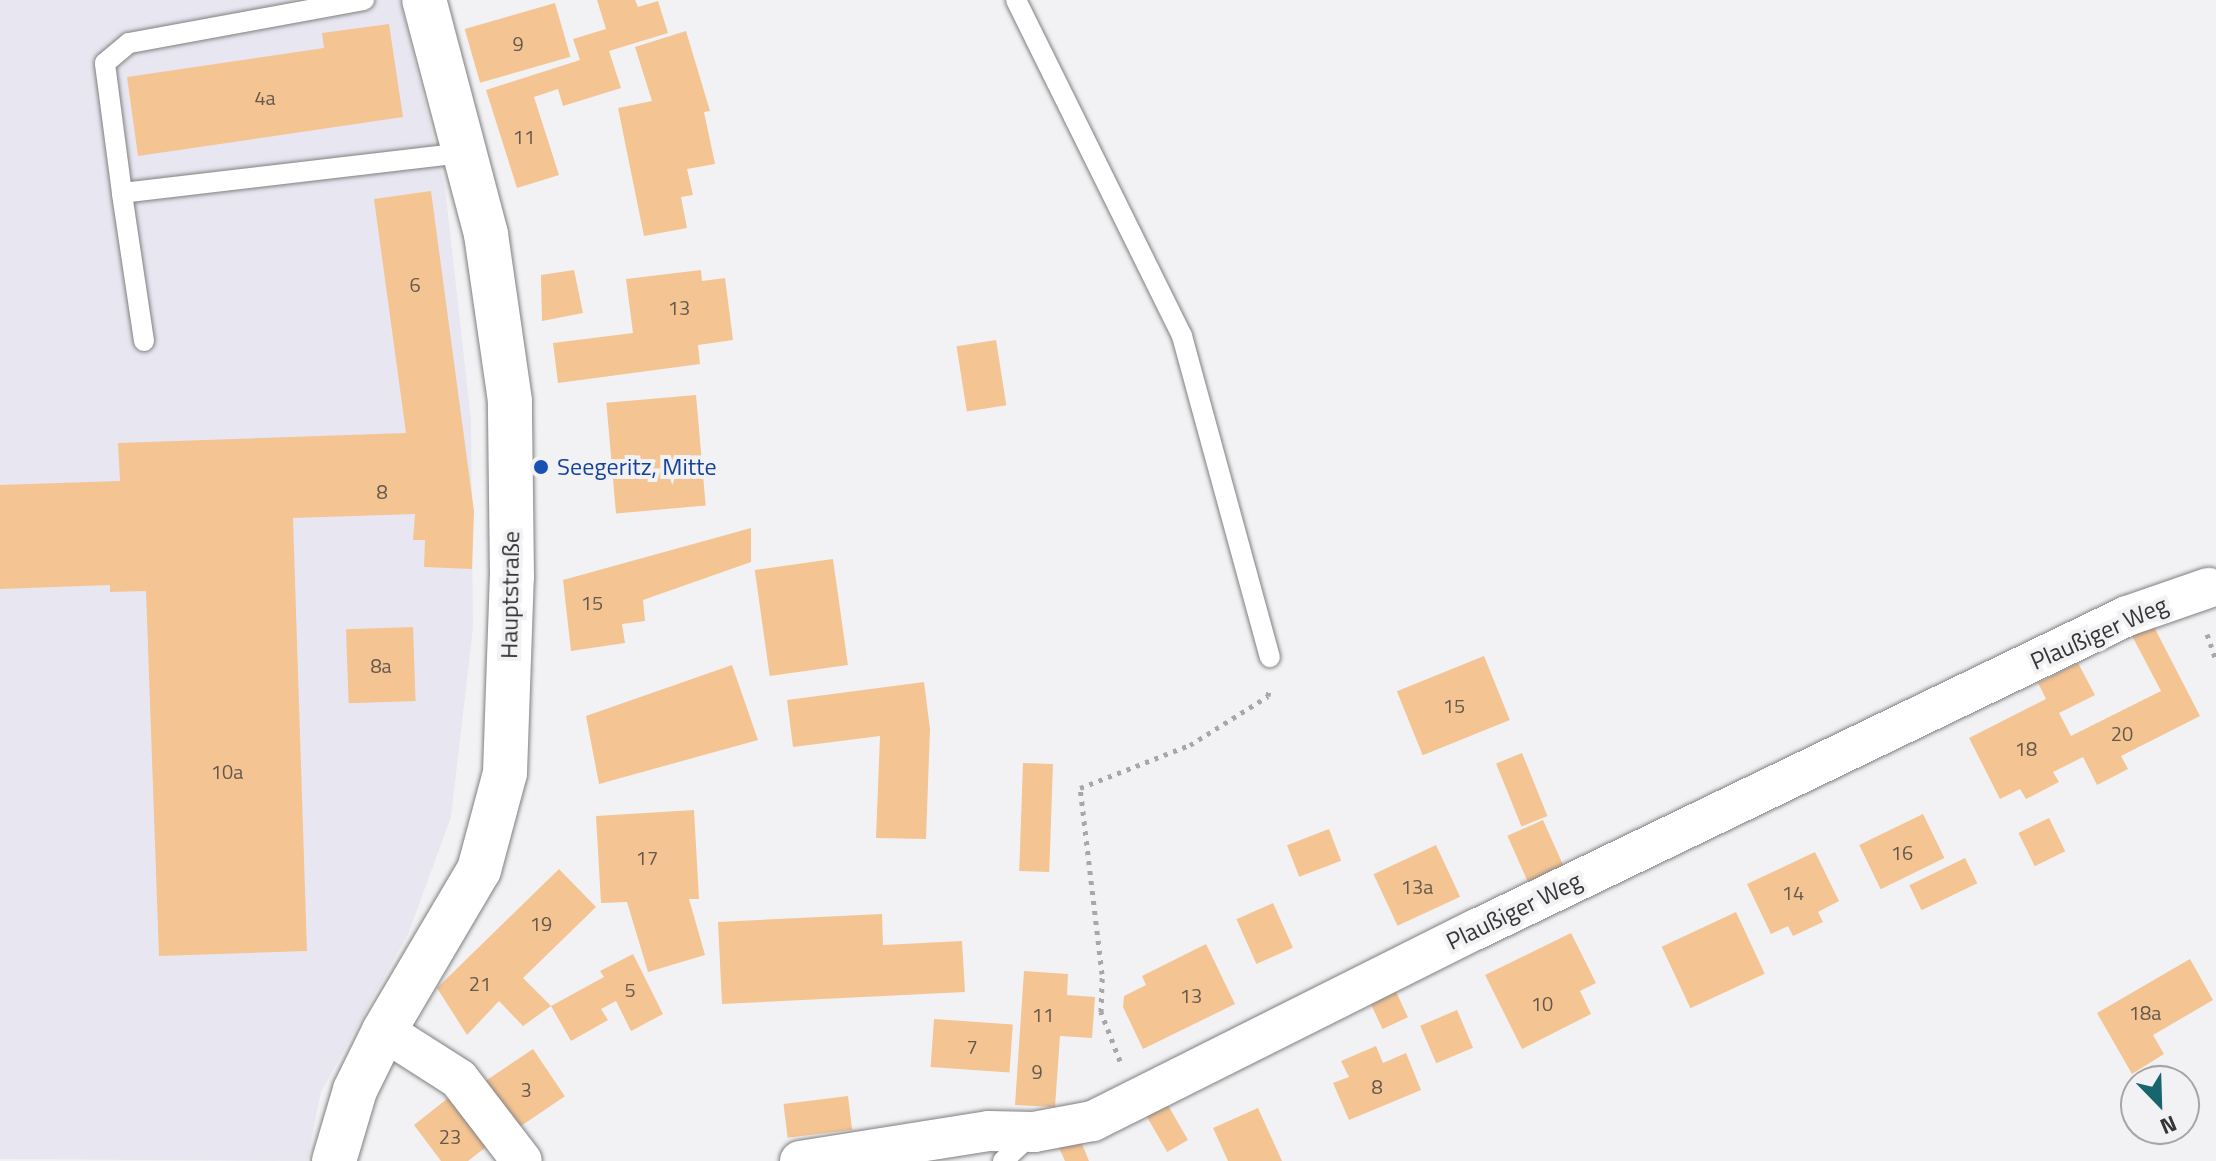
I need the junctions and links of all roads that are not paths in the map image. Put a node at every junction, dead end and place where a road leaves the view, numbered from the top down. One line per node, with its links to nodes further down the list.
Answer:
1 (364, 0): 5 (lane)
2 (424, 0): 4 (street, Hauptstraße)
3 (1016, 0): 8 (lane)
4 (465, 153): 5 (lane); 9 (street, Hauptstraße)
5 (122, 193): 6 (lane)
6 (144, 341)
7 (2208, 588): 10 (street, Plaußiger Weg)
8 (1270, 657)
9 (384, 1031): 11 (street, Hauptstraße); 12 (street)
10 (1034, 1132): 13 (street, Plaußiger Weg); 14 (lane)
11 (334, 1161)
12 (522, 1161)
13 (800, 1161)
14 (1003, 1161)

